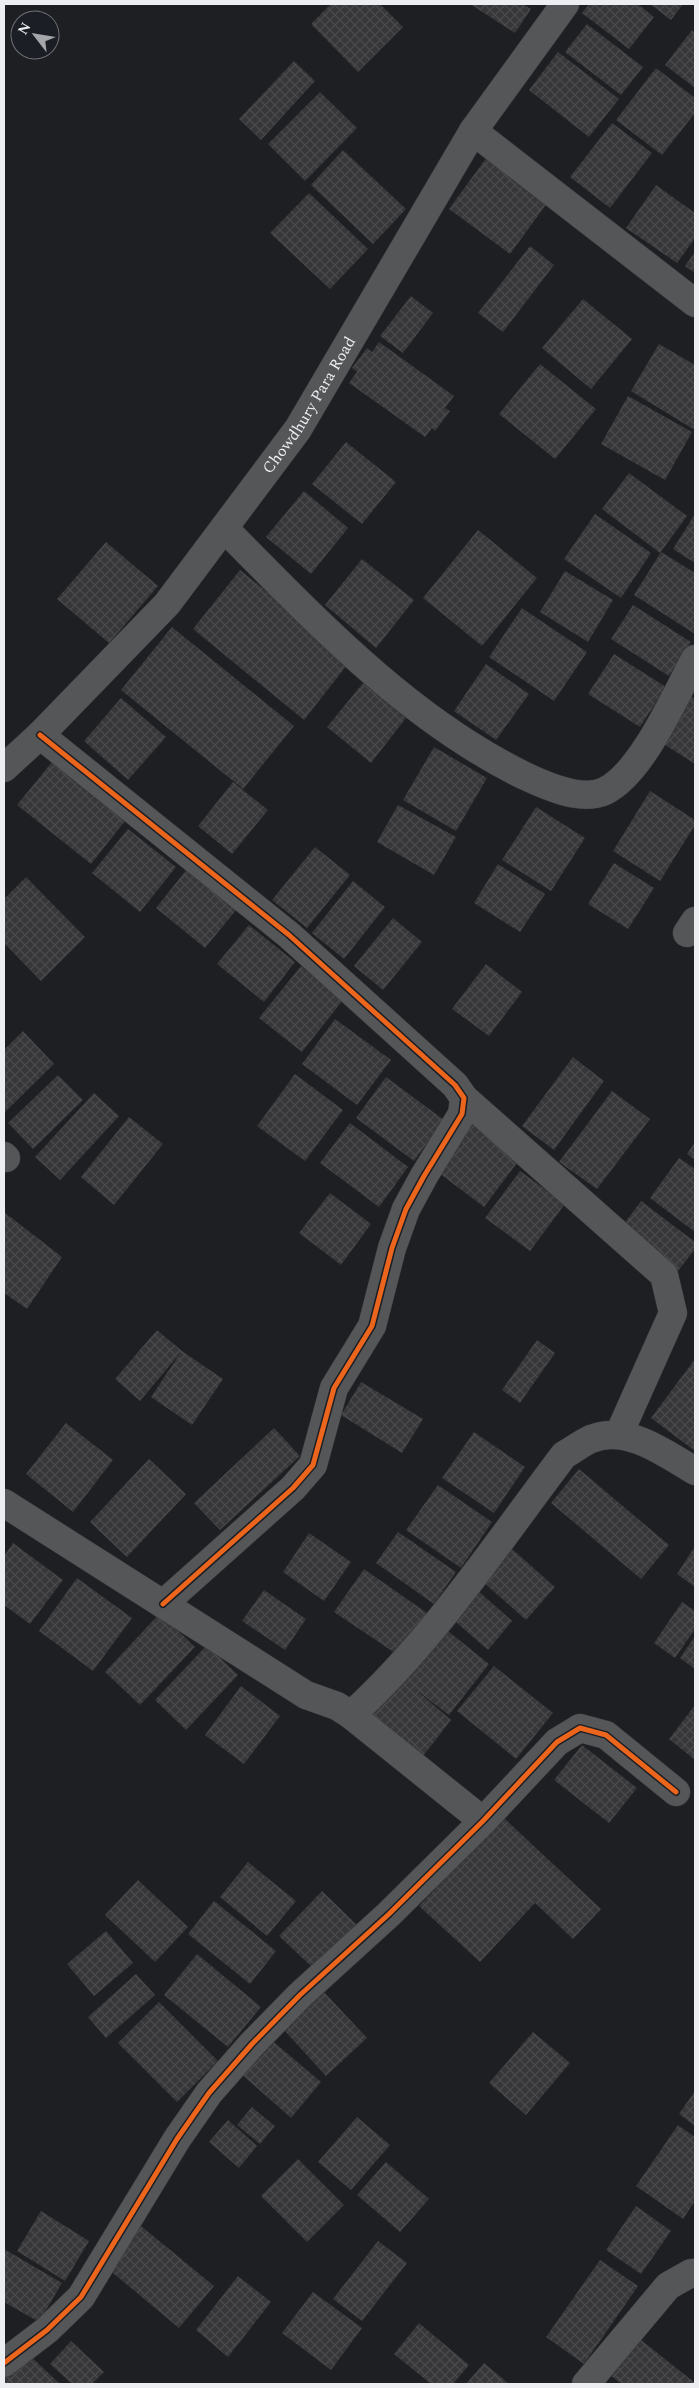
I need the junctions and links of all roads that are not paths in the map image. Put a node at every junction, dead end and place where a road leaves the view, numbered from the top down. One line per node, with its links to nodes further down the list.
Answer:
1 (566, 4): 2 (street, Chowdhury Para Road)
2 (473, 131): 3 (street); 4 (street, Chowdhury Para Road)
3 (695, 303)
4 (224, 528): 5 (street); 6 (street, Chowdhury Para Road)
5 (695, 659)
6 (40, 735): 7 (street, Chowdhury Para Road); 8 (street)
7 (4, 768)
8 (464, 1098): 9 (street); 12 (street)
9 (619, 1434): 10 (street); 13 (street)
10 (695, 1471)
11 (4, 1503): 12 (street)
12 (163, 1604): 13 (street)
13 (351, 1715): 15 (street)
14 (676, 1792): 15 (street)
15 (483, 1821): 17 (street)
16 (695, 2273): 18 (street)
17 (4, 2363)
18 (586, 2384)

